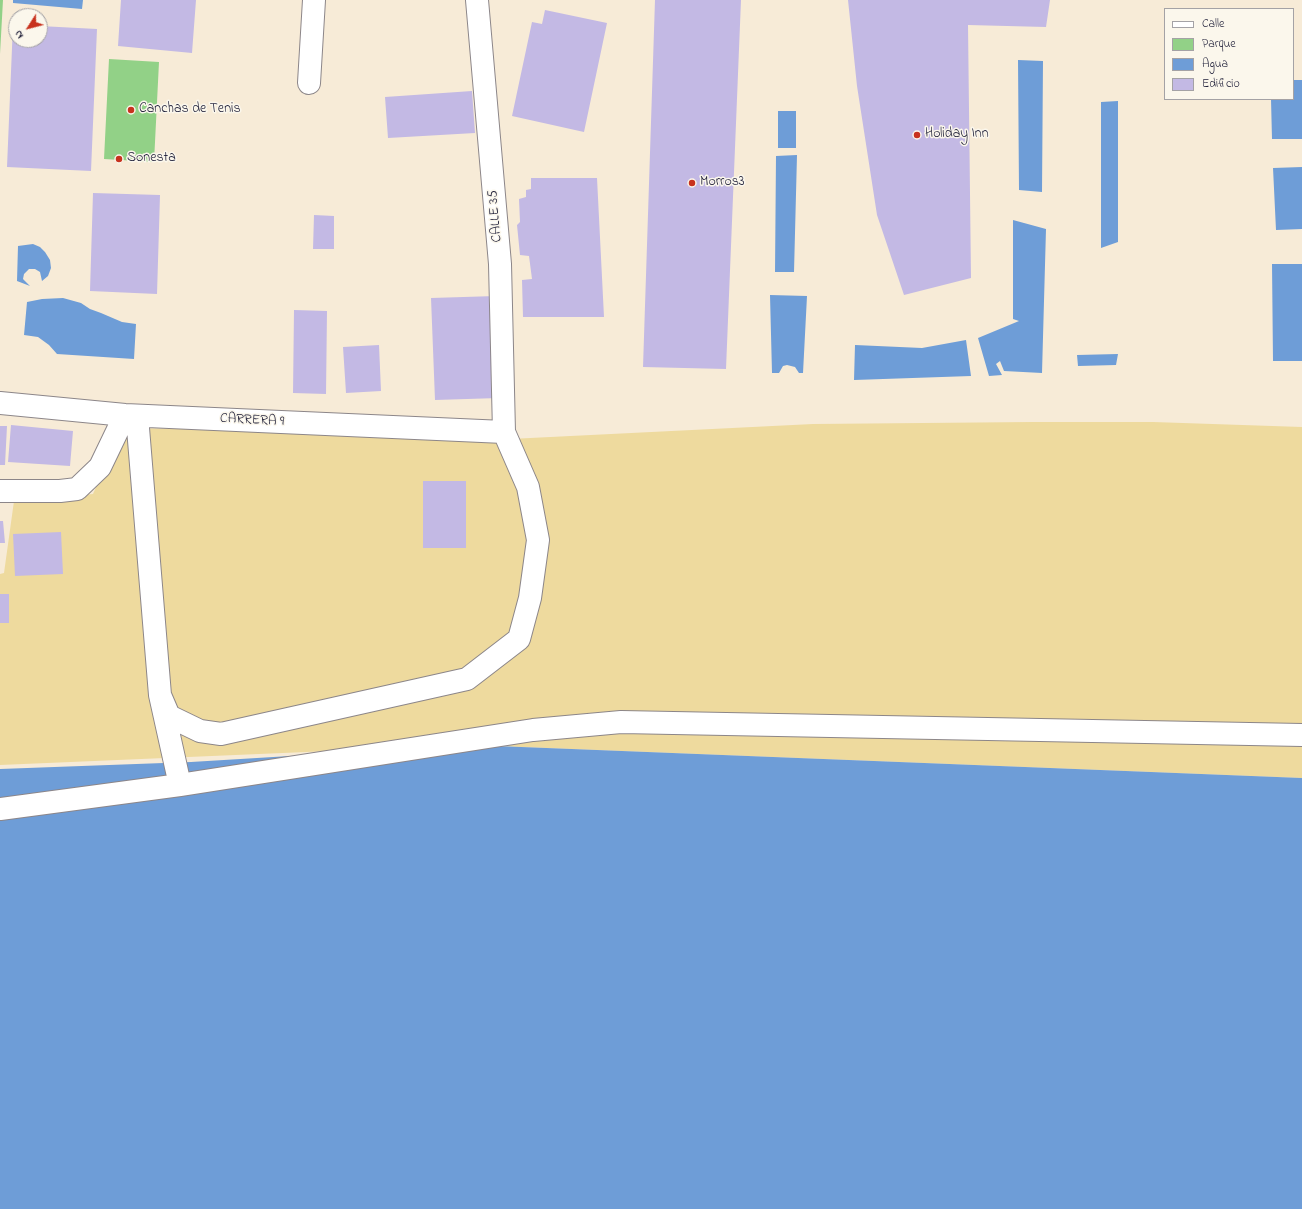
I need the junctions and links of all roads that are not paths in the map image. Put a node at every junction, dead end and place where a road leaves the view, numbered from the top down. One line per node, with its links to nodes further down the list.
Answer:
1 (314, 0): 3 (street)
2 (477, 0): 6 (street, CALLE 35)
3 (309, 83)
4 (0, 403): 5 (street, CARRERA 9)
5 (131, 416): 6 (street, CARRERA 9); 7 (street); 8 (street)
6 (504, 432): 8 (street)
7 (0, 491)
8 (160, 695): 10 (street)
9 (1302, 735): 10 (street)
10 (180, 785): 11 (street)
11 (0, 809)

